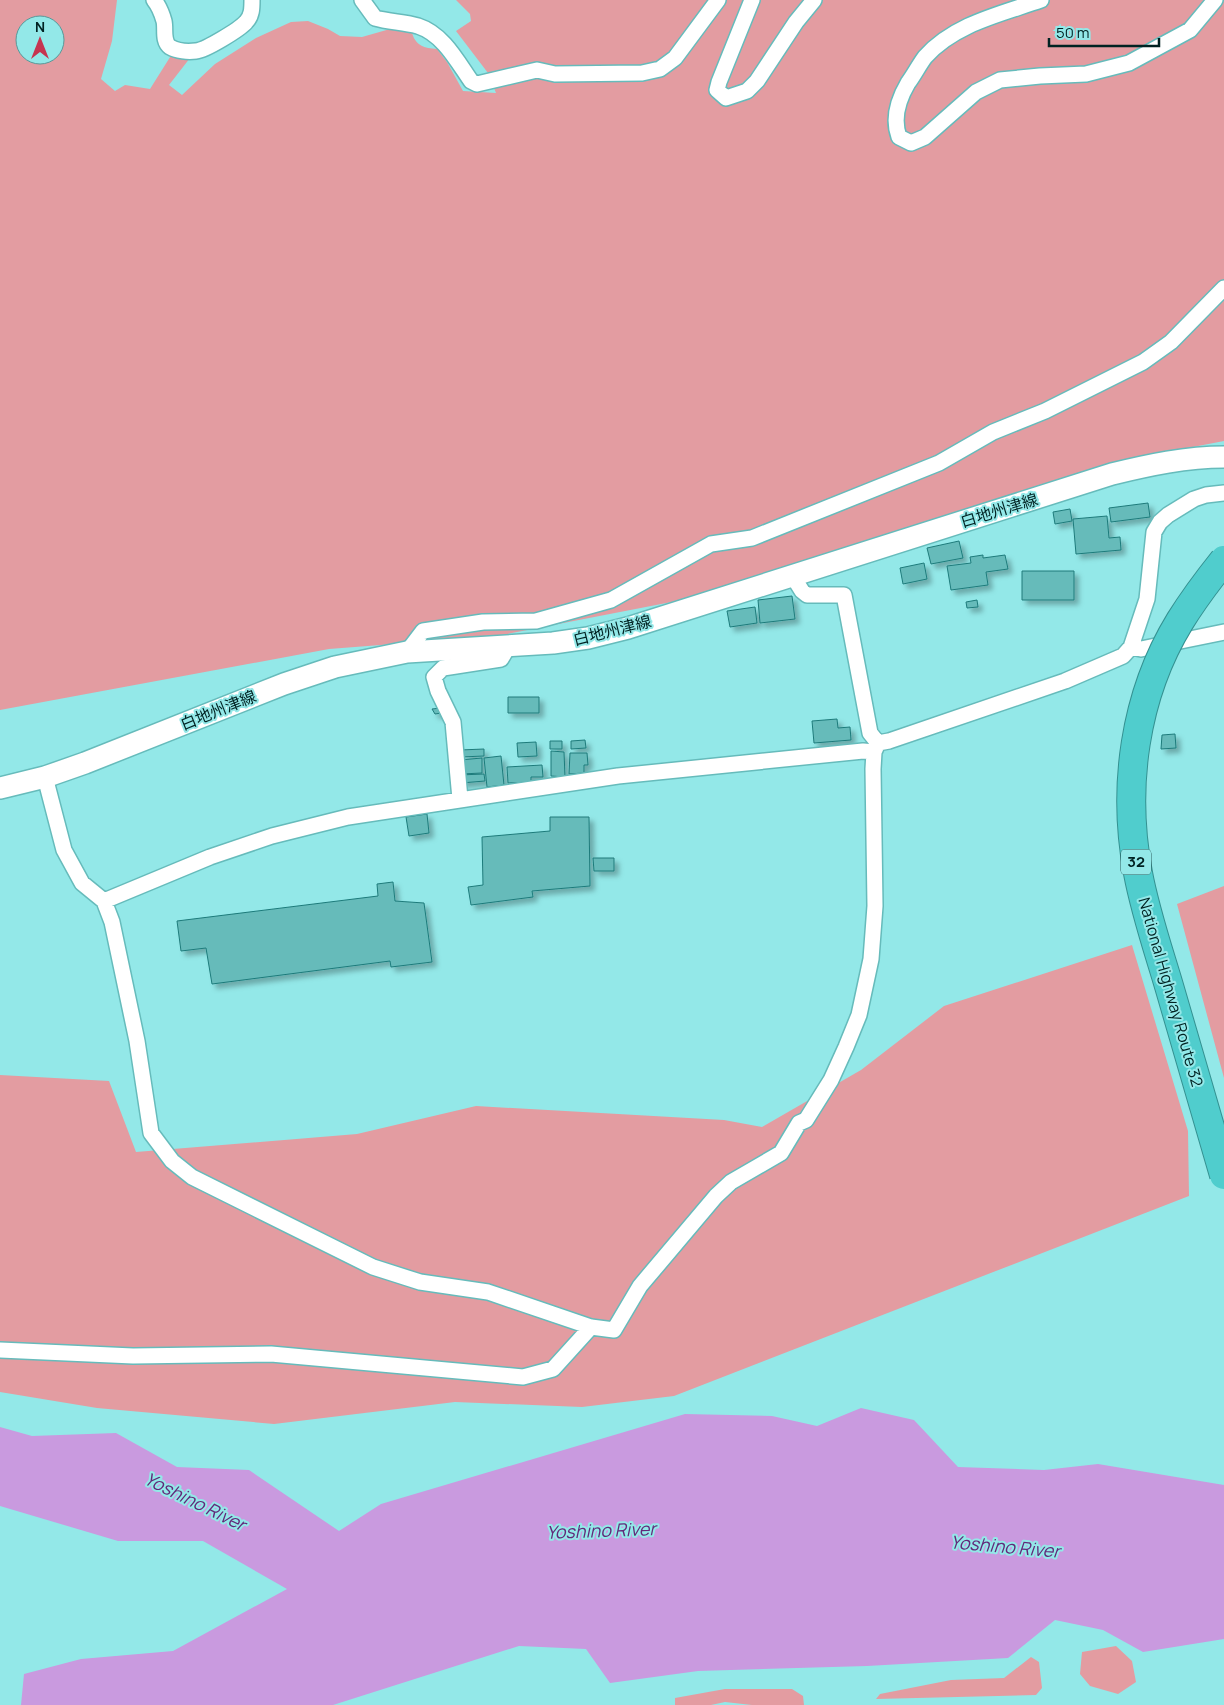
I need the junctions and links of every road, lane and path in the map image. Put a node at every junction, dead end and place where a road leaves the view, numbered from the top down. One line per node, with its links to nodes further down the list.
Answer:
1 (154, 0): 2 (street)
2 (252, 0)
3 (362, 0): 4 (street)
4 (718, 0)
5 (752, 0): 6 (street)
6 (814, 0)
7 (1041, 0): 8 (street)
8 (1215, 0)
9 (1224, 288): 17 (street)
10 (1224, 457): 13 (main road, 白地州津線)
11 (1224, 493): 16 (street)
12 (1224, 560): 23 (highway, National Highway Route 32 / 32, bridge)
13 (792, 575): 15 (main road, 白地州津線); 18 (street)
14 (1224, 632): 16 (street)
15 (508, 647): 17 (main road, 白地州津線); 21 (street)
16 (1132, 647): 18 (street)
17 (407, 652): 19 (main road, 白地州津線)
18 (876, 748): 21 (street); 24 (street)
19 (45, 777): 20 (main road, 白地州津線); 22 (street)
20 (0, 788)
21 (460, 799): 22 (street)
22 (104, 901): 24 (street)
23 (1224, 1175)
24 (591, 1327): 25 (street)
25 (0, 1350)

